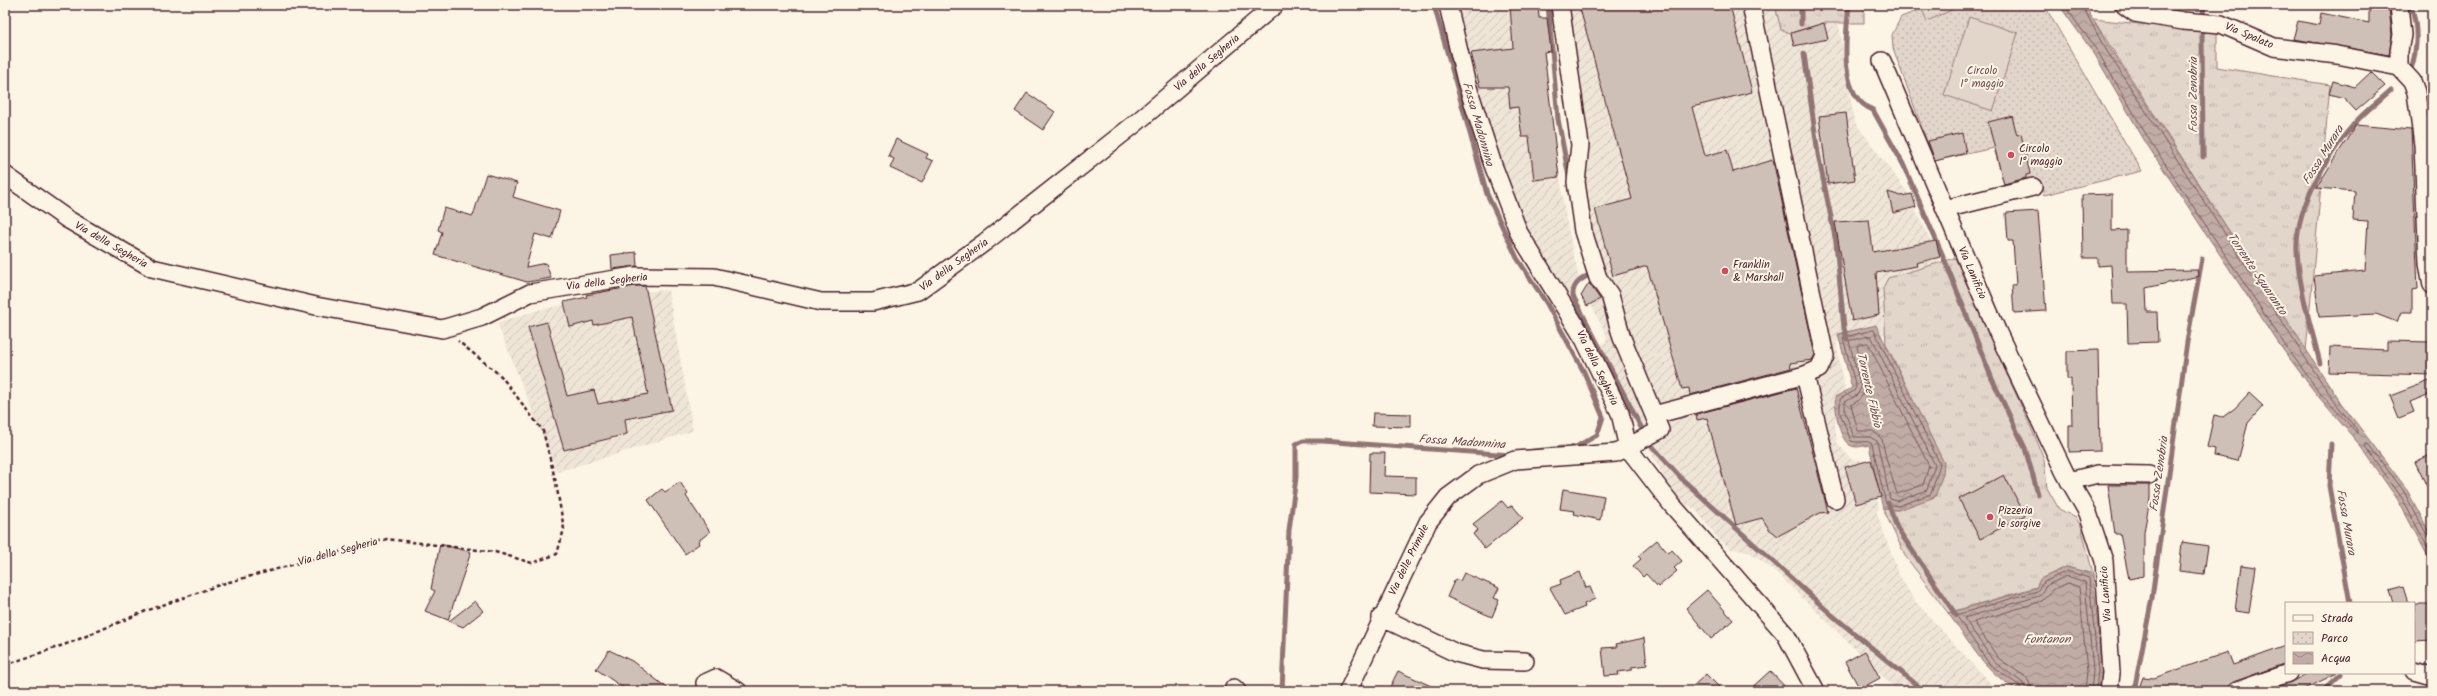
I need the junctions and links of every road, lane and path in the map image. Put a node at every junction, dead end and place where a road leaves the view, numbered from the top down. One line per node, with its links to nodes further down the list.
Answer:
1 (1275, 5): 13 (street, Via della Segheria)
2 (1448, 5): 16 (street, Via della Segheria)
3 (1560, 5): 15 (street)
4 (1751, 5): 14 (street)
5 (2124, 5): 8 (street, Via Spalato)
6 (2399, 5): 8 (street)
7 (1882, 61): 11 (street, Via Lanificio)
8 (2404, 72): 12 (street)
9 (5, 175): 13 (street, Via della Segheria)
10 (2033, 187): 11 (street)
11 (1945, 209): 18 (street, Via Lanificio)
12 (2432, 285)
13 (442, 329): 22 (path, Via della Segheria)
14 (1805, 374): 15 (street); 19 (street)
15 (1654, 415): 16 (street, Via delle Primule)
16 (1628, 448): 20 (street, Via delle Primule); 29 (street, Via della Segheria)
17 (2149, 475): 18 (street)
18 (2069, 481): 30 (street, Via Lanificio)
19 (1835, 499)
20 (1381, 617): 21 (street); 28 (street, Via delle Primule)
21 (1525, 661)
22 (5, 662)
23 (2415, 671): 25 (street)
24 (2285, 674): 31 (street)
25 (2432, 676)
26 (705, 683): 27 (street)
27 (738, 691)
28 (1348, 691)
29 (1816, 691)
30 (2109, 691)
31 (2237, 691)

